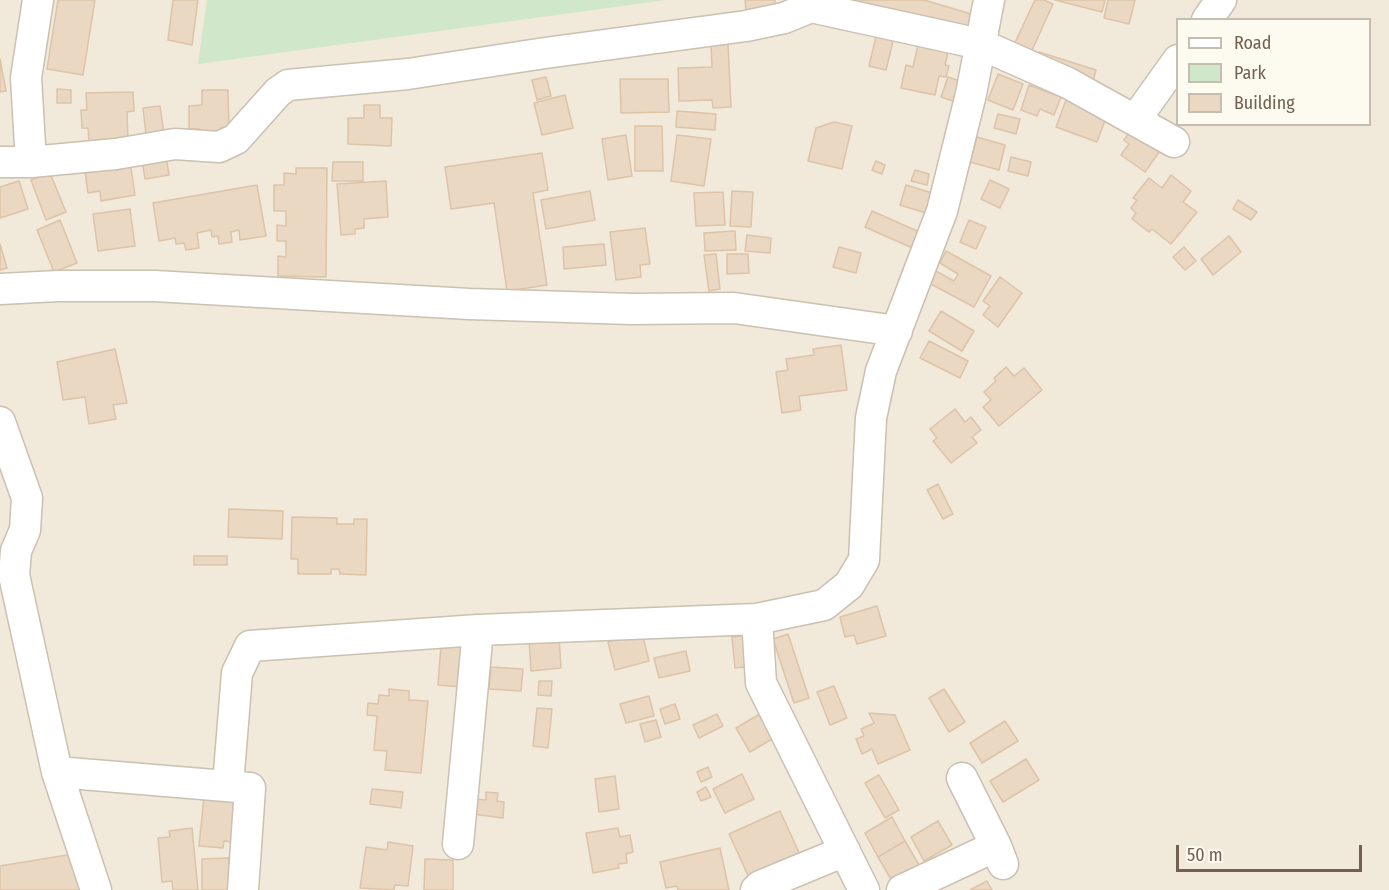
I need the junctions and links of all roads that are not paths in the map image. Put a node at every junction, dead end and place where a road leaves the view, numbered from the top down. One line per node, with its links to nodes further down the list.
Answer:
1 (38, 0): 11 (street)
2 (989, 0): 6 (street)
3 (1221, 0): 5 (street)
4 (815, 3): 6 (street); 11 (street)
5 (1208, 18)
6 (980, 44): 8 (street); 13 (street)
7 (1176, 63): 8 (street)
8 (1134, 120): 9 (street)
9 (1174, 142)
10 (0, 162): 11 (street)
11 (31, 162)
12 (0, 289): 13 (street)
13 (897, 331): 16 (street)
14 (0, 422): 15 (street)
15 (8, 551): 18 (street)
16 (757, 619): 17 (street); 22 (street)
17 (478, 630): 20 (street); 21 (street)
18 (57, 772): 20 (street); 23 (street)
19 (962, 778): 27 (street)
20 (228, 785): 24 (street)
21 (458, 843)
22 (845, 851): 25 (street); 26 (street)
23 (96, 890)
24 (243, 890)
25 (756, 890)
26 (864, 890)
27 (902, 890)

